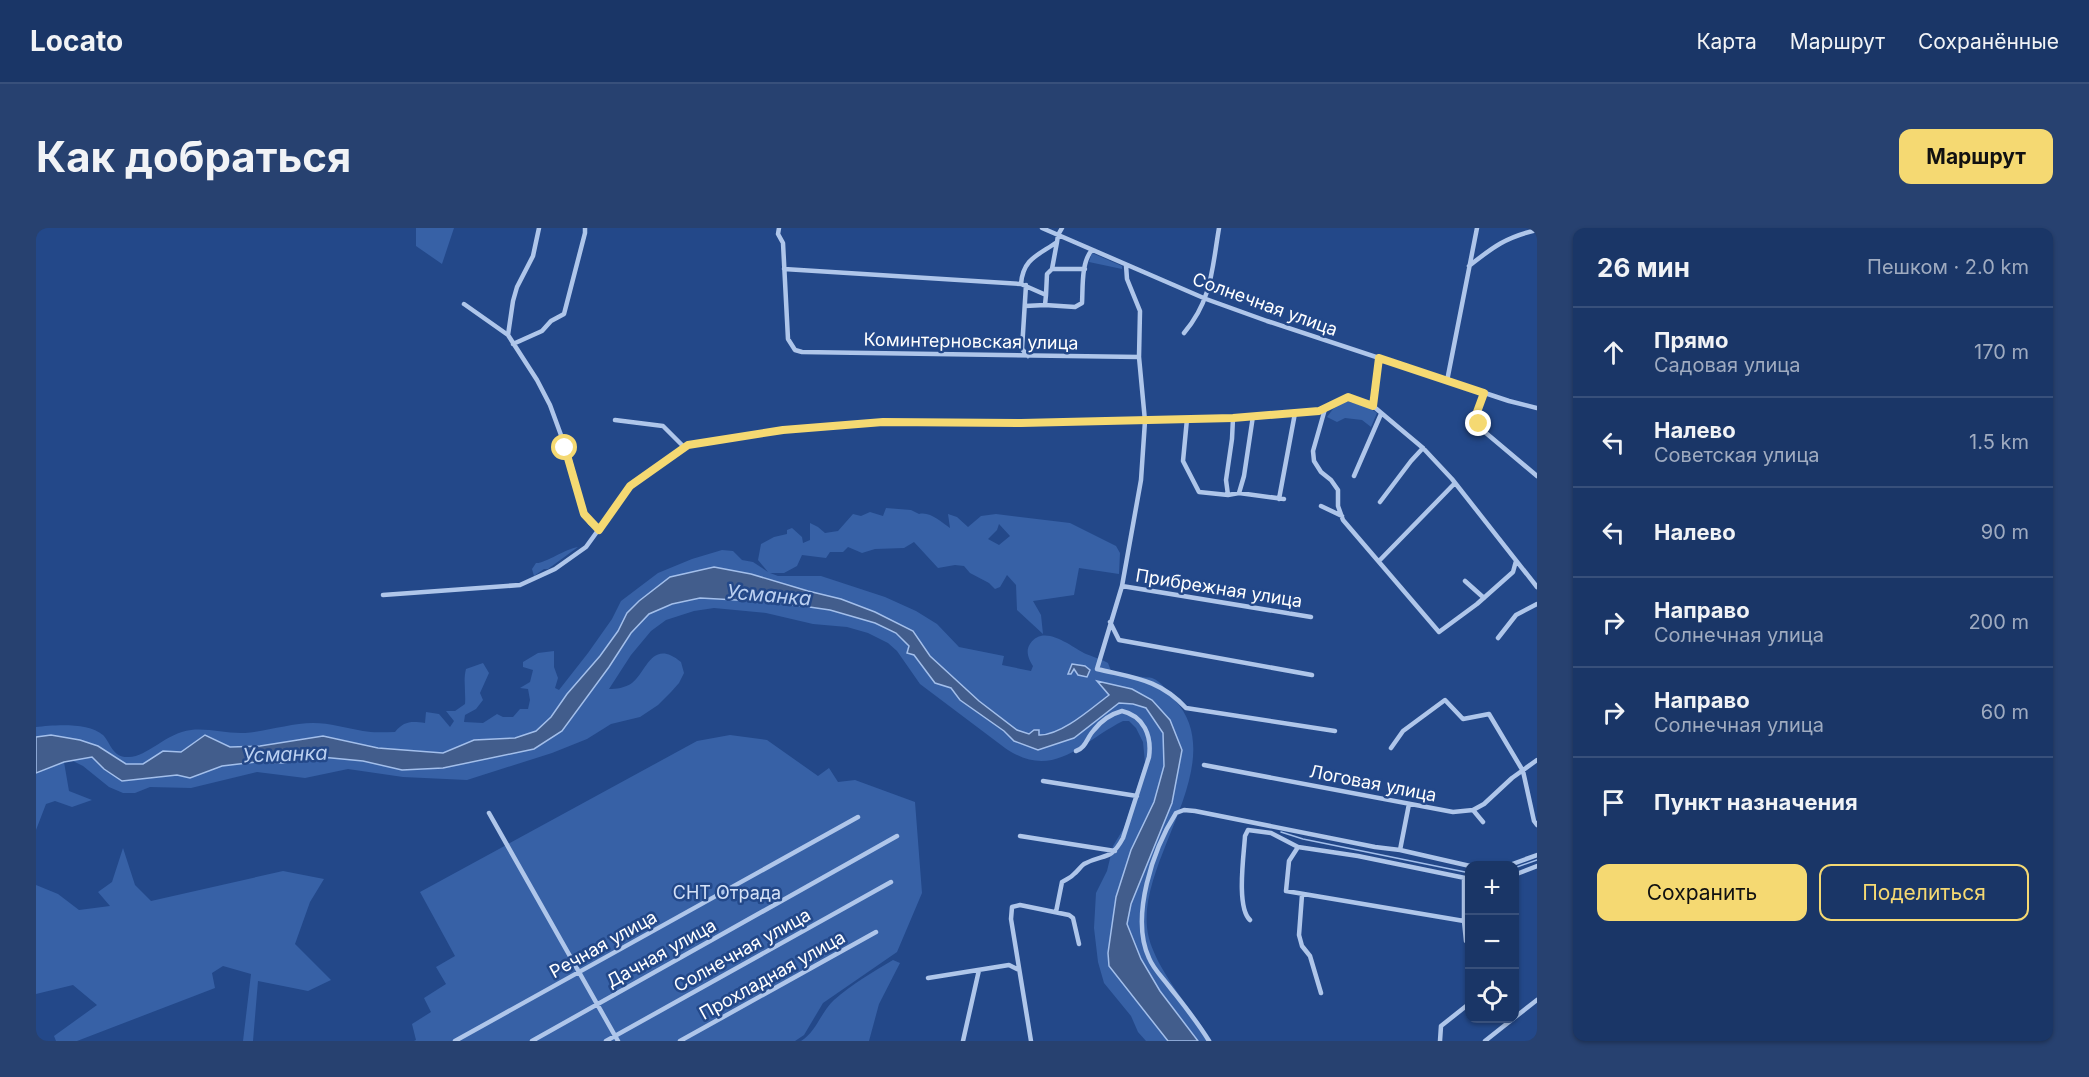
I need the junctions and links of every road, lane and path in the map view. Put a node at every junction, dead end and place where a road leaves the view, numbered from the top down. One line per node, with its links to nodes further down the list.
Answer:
1 (539, 228): 24 (street)
2 (585, 228): 25 (street)
3 (779, 228): 14 (street)
4 (1042, 228): 9 (street, Солнечная улица)
5 (1062, 228): 9 (street)
6 (1219, 228): 19 (street)
7 (1477, 228): 13 (street)
8 (1537, 230): 13 (street)
9 (1058, 235): 10 (street); 11 (street, Солнечная улица)
10 (1057, 242): 15 (street); 17 (street)
11 (1092, 250): 12 (street, Солнечная улица); 16 (street)
12 (1126, 265): 19 (street, Солнечная улица); 27 (street)
13 (1469, 266): 29 (street)
14 (784, 269): 17 (street); 26 (street, Коминтерновская улица)
15 (1052, 269): 16 (street); 18 (street)
16 (1085, 269): 21 (street)
17 (1023, 284): 18 (street); 22 (street)
18 (1046, 294): 21 (street)
19 (1206, 299): 23 (street); 28 (street, Солнечная улица)
20 (464, 304): 24 (street)
21 (1046, 305): 22 (street)
22 (1025, 306): 26 (street)
23 (1184, 333)
24 (508, 335): 25 (street)
25 (513, 345): 53 (street)
26 (1028, 356): 27 (street, Коминтерновская улица)
27 (1139, 357): 40 (street)
28 (1379, 358): 29 (street, Солнечная улица); 31 (street)
29 (1447, 381): 30 (street, Солнечная улица)
30 (1484, 393): 32 (street, Солнечная улица); 44 (street)
31 (1373, 406): 33 (street); 35 (street)
32 (1537, 408)
33 (1325, 409): 34 (street); 49 (street)
34 (1294, 413): 36 (street); 46 (street)
35 (1381, 414): 42 (street); 43 (street)
36 (1253, 416): 37 (street); 46 (street)
37 (1233, 418): 38 (street); 47 (street)
38 (1187, 419): 40 (street); 47 (street)
39 (615, 420): 41 (street)
40 (1144, 421): 41 (street); 59 (street)
41 (684, 447): 53 (street)
42 (1423, 448): 45 (street); 48 (street)
43 (1354, 476)
44 (1537, 476)
45 (1455, 483): 54 (street); 55 (street)
46 (1239, 493): 47 (street)
47 (1228, 495)
48 (1380, 502)
49 (1338, 506): 51 (street); 52 (street)
50 (1321, 507): 51 (street)
51 (1331, 511): 52 (street)
52 (1342, 516): 54 (street)
53 (599, 530): 61 (street)
54 (1379, 561): 62 (street)
55 (1516, 561): 56 (street); 57 (street)
56 (1522, 569): 57 (street); 60 (street)
57 (1513, 572): 62 (street)
58 (1465, 581): 62 (street)
59 (1122, 586): 64 (street, Прибрежная улица); 65 (street)
60 (1537, 587)
61 (383, 595)
62 (1484, 598)
63 (1537, 604): 66 (street)
64 (1311, 617)
65 (1110, 622): 67 (street); 68 (street)
66 (1498, 638)
67 (1312, 675)
68 (1335, 731)
69 (1391, 748): 73 (street)
70 (1076, 751): 75 (street)
71 (1537, 760): 73 (street)
72 (1204, 765): 76 (street, Логовая улица)
73 (1523, 771): 77 (street); 81 (street)
74 (1043, 781): 75 (street)
75 (1137, 795): 86 (street)
76 (1409, 804): 77 (street, Логовая улица); 85 (street)
77 (1473, 810): 80 (street)
78 (489, 813): 104 (street)
79 (858, 817): 104 (street, Речная улица)
80 (1483, 822)
81 (1537, 825)
82 (897, 836): 108 (street, Дачная улица)
83 (1020, 836): 86 (street)
84 (1298, 847): 92 (street); 94 (street); 97 (street)
85 (1400, 850): 89 (street); 119 (street)
86 (1115, 851): 96 (street)
87 (1537, 855): 88 (street)
88 (1519, 862)
89 (1465, 865)
90 (1537, 866): 91 (street)
91 (1519, 873)
92 (1465, 879)
93 (891, 882): 112 (street, Солнечная улица)
94 (1302, 895): 98 (street); 106 (street)
95 (1465, 907): 98 (street)
96 (1056, 912): 101 (street); 103 (street)
97 (1250, 920)
98 (1464, 921): 99 (street)
99 (1465, 931)
100 (876, 932): 116 (street, Прохладная улица)
101 (1079, 944)
102 (979, 970): 103 (street); 105 (street); 117 (street)
103 (1019, 970): 118 (street)
104 (579, 972): 108 (street); 113 (street, Речная улица)
105 (928, 978)
106 (1321, 993)
107 (1537, 1000): 110 (street)
108 (597, 1004): 112 (street); 114 (street, Дачная улица)
109 (1465, 1007): 120 (street)
110 (1519, 1014)
111 (1508, 1023): 121 (street)
112 (617, 1038): 115 (street, Солнечная улица)
113 (455, 1041)
114 (532, 1041)
115 (606, 1041)
116 (680, 1041)
117 (963, 1041)
118 (1031, 1041)
119 (1209, 1041)
120 (1440, 1041)
121 (1485, 1041)

